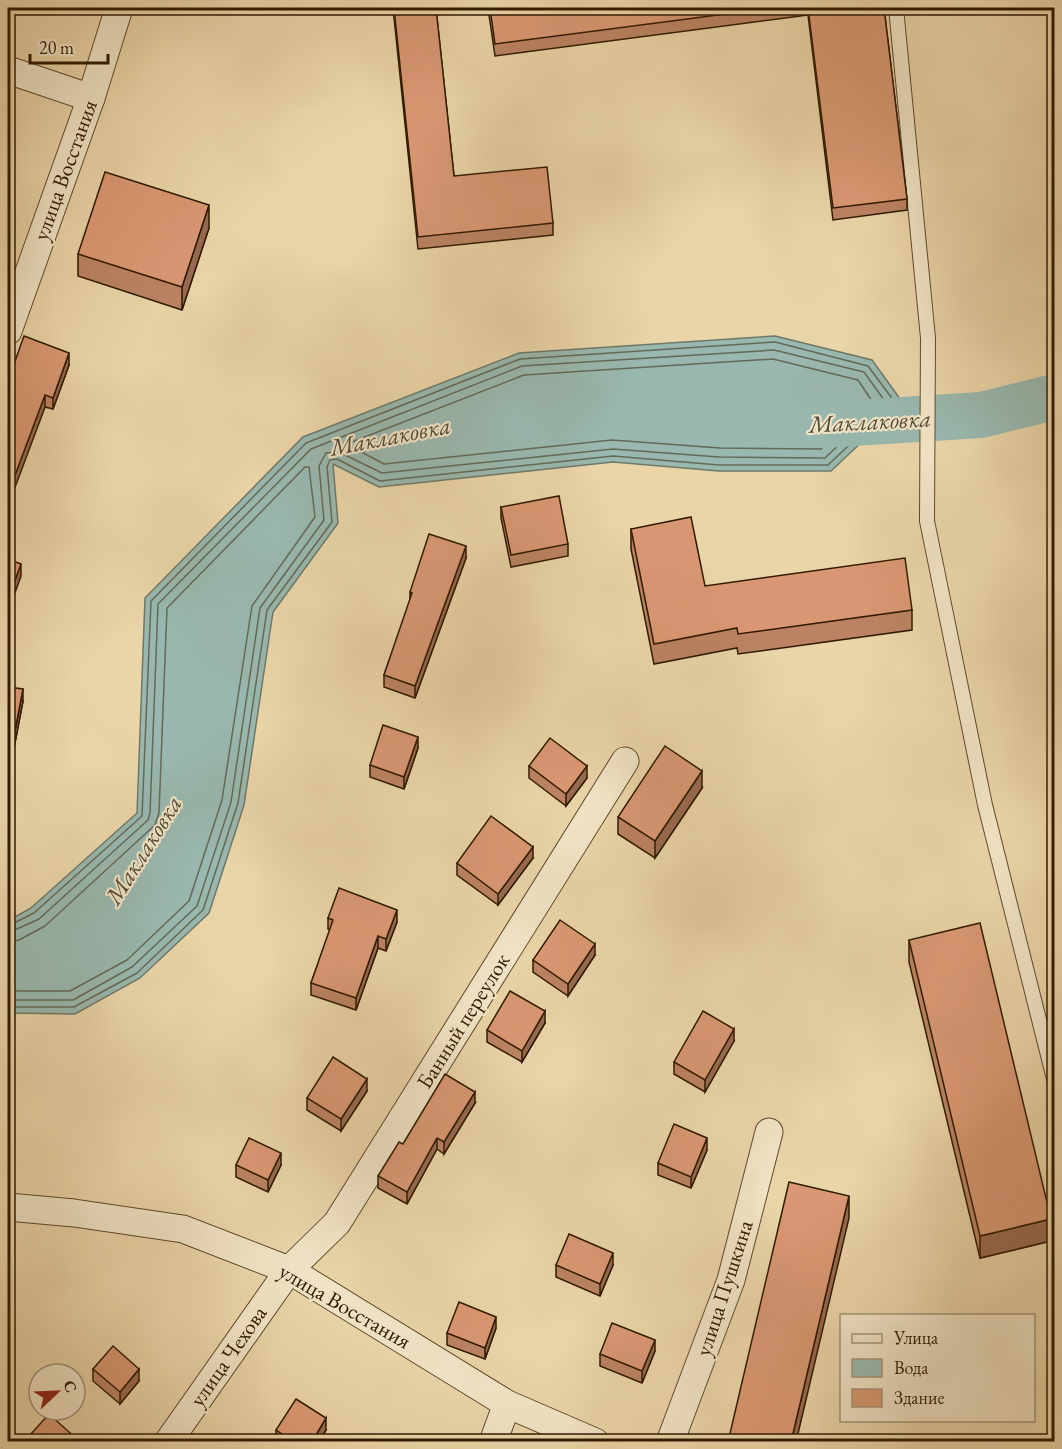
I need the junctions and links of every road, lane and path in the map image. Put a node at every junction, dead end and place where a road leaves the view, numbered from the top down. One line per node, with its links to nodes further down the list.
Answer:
1 (119, 8): 4 (street, улица Восстания)
2 (896, 8): 7 (lane)
3 (8, 70): 4 (street)
4 (91, 98): 5 (street, улица Восстания)
5 (8, 332)
6 (625, 761): 10 (street, Банный переулок)
7 (1054, 1079)
8 (769, 1132): 15 (street, улица Пушкина)
9 (8, 1207): 10 (street, улица Восстания)
10 (289, 1270): 11 (street, улица Восстания); 12 (street, улица Чехова)
11 (507, 1404): 13 (street); 14 (street, улица Восстания)
12 (168, 1442)
13 (493, 1442)
14 (595, 1442)
15 (670, 1442)

